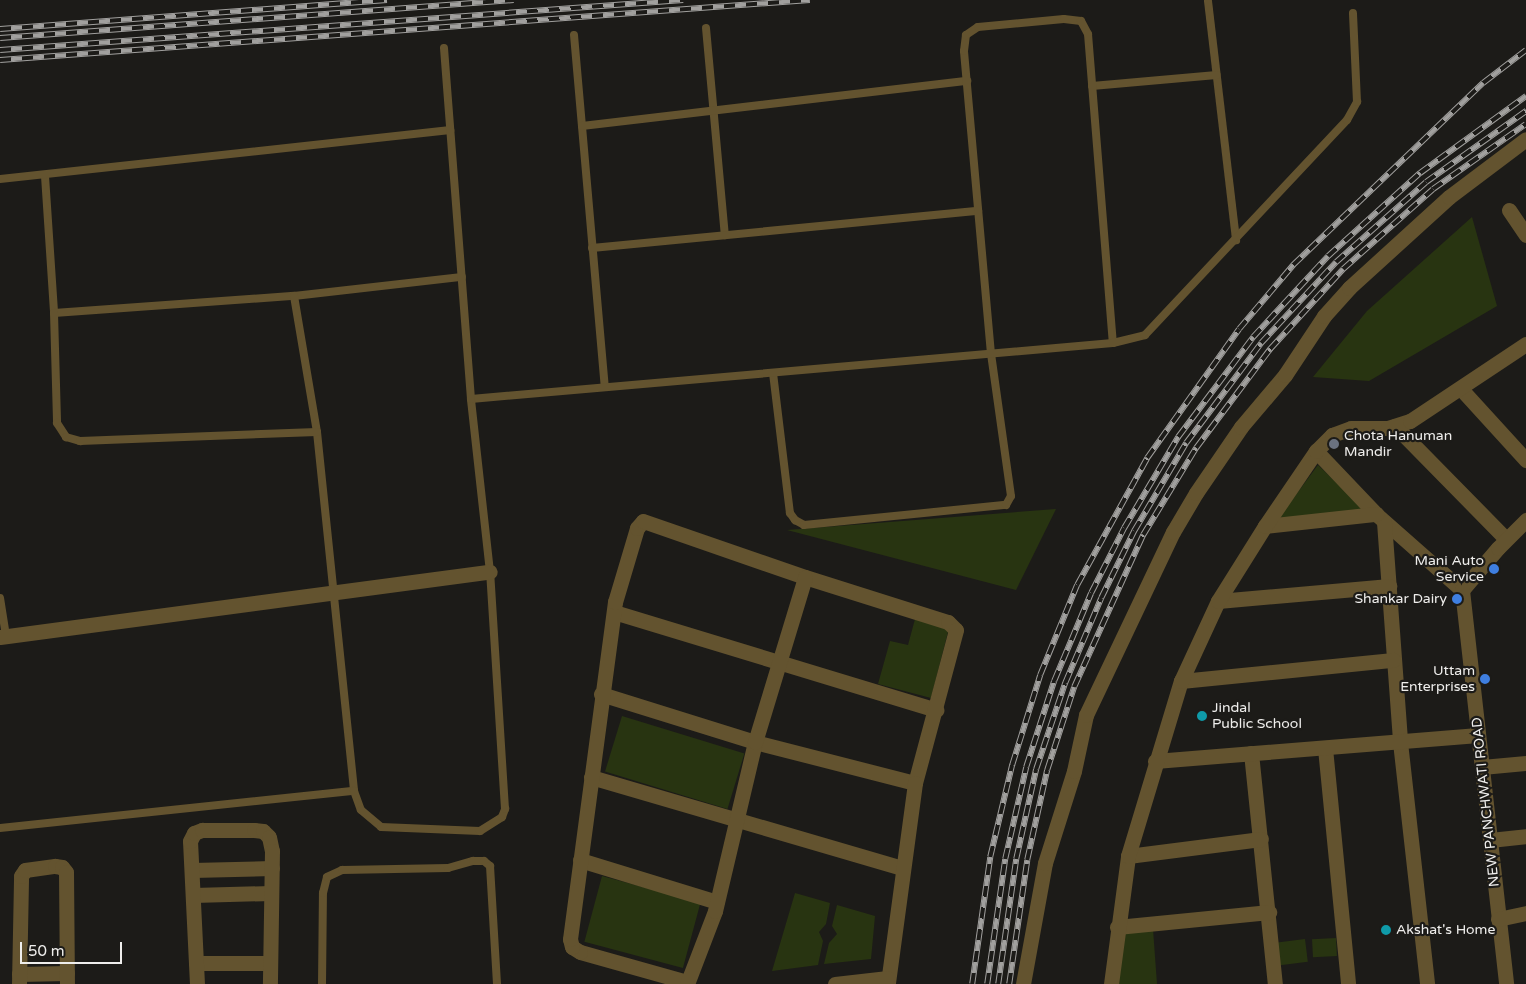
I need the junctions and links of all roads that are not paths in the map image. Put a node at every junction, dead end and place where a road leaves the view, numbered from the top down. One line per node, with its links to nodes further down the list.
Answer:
1 (1208, 1): 6 (lane)
2 (1353, 13): 19 (lane)
3 (706, 28): 9 (lane)
4 (574, 35): 10 (lane)
5 (444, 48): 11 (lane)
6 (1217, 75): 8 (lane); 19 (lane)
7 (967, 81): 8 (lane); 9 (lane); 16 (lane)
8 (1092, 86): 24 (lane)
9 (714, 111): 10 (lane); 17 (lane)
10 (582, 126): 20 (lane)
11 (450, 130): 13 (lane); 21 (lane)
12 (1526, 139): 92 (street)
13 (45, 176): 14 (lane); 23 (lane)
14 (0, 179)
15 (1509, 210): 18 (street)
16 (978, 211): 17 (lane); 26 (lane)
17 (725, 235): 20 (lane)
18 (1526, 235)
19 (1236, 240): 24 (lane)
20 (592, 248): 28 (lane)
21 (462, 277): 22 (lane); 30 (lane)
22 (294, 296): 23 (lane); 32 (lane)
23 (54, 313): 32 (lane)
24 (1113, 343): 26 (lane)
25 (1526, 344): 29 (street)
26 (991, 354): 27 (lane); 27 (lane)
27 (773, 373): 28 (lane)
28 (605, 388): 30 (lane)
29 (1462, 390): 31 (street); 34 (street)
30 (471, 399): 39 (lane)
31 (1395, 426): 33 (street); 38 (street)
32 (318, 432): 43 (lane)
33 (1316, 451): 35 (street); 37 (street)
34 (1526, 460)
35 (1380, 518): 37 (street); 41 (street); 42 (street)
36 (1526, 520): 38 (street)
37 (1265, 526): 45 (street)
38 (1506, 539): 42 (street)
39 (490, 572): 43 (street); 63 (lane)
40 (805, 577): 46 (street); 49 (street); 52 (street)
41 (1389, 586): 45 (street); 48 (street)
42 (1462, 590): 53 (street, NEW PANCHWATI ROAD)
43 (335, 592): 47 (street); 63 (lane)
44 (0, 598): 47 (lane)
45 (1218, 601): 50 (street)
46 (614, 612): 49 (street); 51 (street)
47 (3, 636)
48 (1393, 660): 50 (street); 55 (street)
49 (779, 662): 52 (street); 54 (street)
50 (1181, 681): 58 (street)
51 (601, 694): 54 (street); 61 (street)
52 (936, 710): 62 (street)
53 (1478, 735): 55 (street); 60 (street, NEW PANCHWATI ROAD)
54 (755, 742): 62 (street); 64 (street)
55 (1400, 742): 56 (street); 96 (street)
56 (1325, 748): 57 (street); 95 (street)
57 (1251, 754): 58 (street); 67 (street)
58 (1155, 761): 69 (street)
59 (1526, 763): 60 (street)
60 (1482, 767): 68 (street, NEW PANCHWATI ROAD)
61 (591, 777): 64 (street); 70 (street)
62 (915, 783): 72 (street)
63 (354, 792): 65 (lane)
64 (737, 821): 72 (street); 76 (street)
65 (0, 828)
66 (1526, 836): 68 (street)
67 (1261, 839): 69 (street); 77 (street)
68 (1490, 840): 79 (street, NEW PANCHWATI ROAD)
69 (1128, 856): 80 (street)
70 (580, 860): 76 (street); 86 (street)
71 (272, 868): 73 (street); 73 (street); 74 (street)
72 (903, 868): 85 (street)
73 (192, 870): 75 (street)
74 (271, 893): 75 (street); 82 (street)
75 (193, 895): 81 (street)
76 (718, 902): 86 (street)
77 (1269, 912): 80 (street); 94 (street)
78 (1526, 914): 79 (street)
79 (1498, 919): 97 (street, NEW PANCHWATI ROAD)
80 (1117, 927): 93 (street)
81 (196, 963): 82 (street); 87 (street)
82 (270, 963): 88 (street)
83 (67, 978): 84 (street); 84 (street)
84 (19, 979)
85 (888, 981): 91 (street)
86 (687, 983)
87 (198, 984)
88 (270, 984)
89 (322, 984): 90 (lane)
90 (497, 984)
91 (835, 984)
92 (1023, 984)
93 (1111, 984)
94 (1275, 984)
95 (1348, 984)
96 (1427, 984)
97 (1506, 984)

